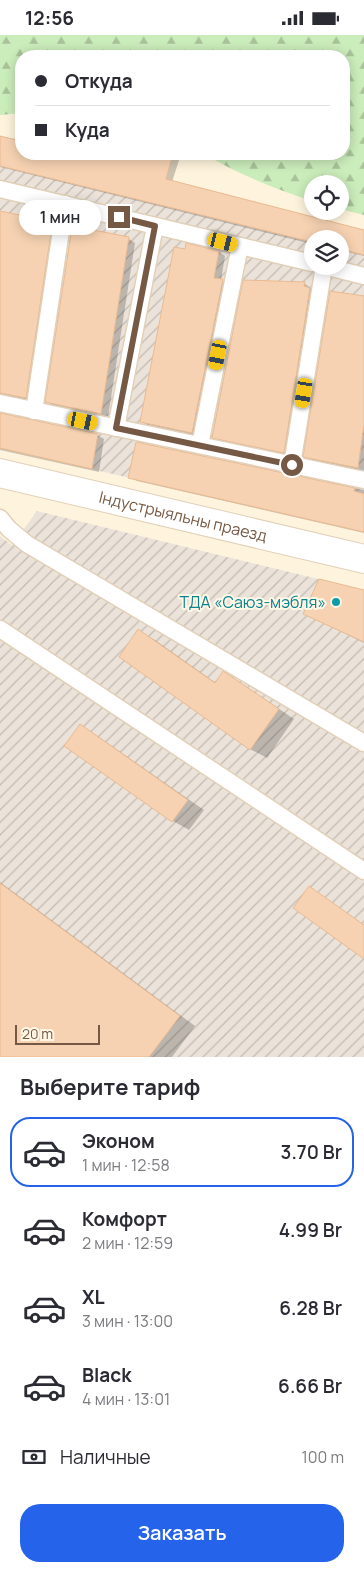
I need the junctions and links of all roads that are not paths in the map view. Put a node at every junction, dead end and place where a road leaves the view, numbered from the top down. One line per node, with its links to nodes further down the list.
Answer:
1 (0, 189): 2 (lane)
2 (65, 204): 3 (lane); 10 (lane)
3 (155, 226): 4 (lane); 11 (lane)
4 (240, 246): 5 (lane); 12 (lane)
5 (304, 261)
6 (349, 272): 8 (lane)
7 (323, 275): 13 (lane)
8 (364, 276)
9 (0, 403): 10 (lane)
10 (34, 411): 11 (lane)
11 (116, 428): 12 (lane)
12 (200, 445): 13 (lane)
13 (292, 465): 15 (lane)
14 (0, 473): 17 (street, Індустрыяльны праезд)
15 (364, 480)
16 (0, 518): 19 (lane)
17 (364, 559)
18 (0, 629): 20 (lane)
19 (364, 743)
20 (364, 871)

